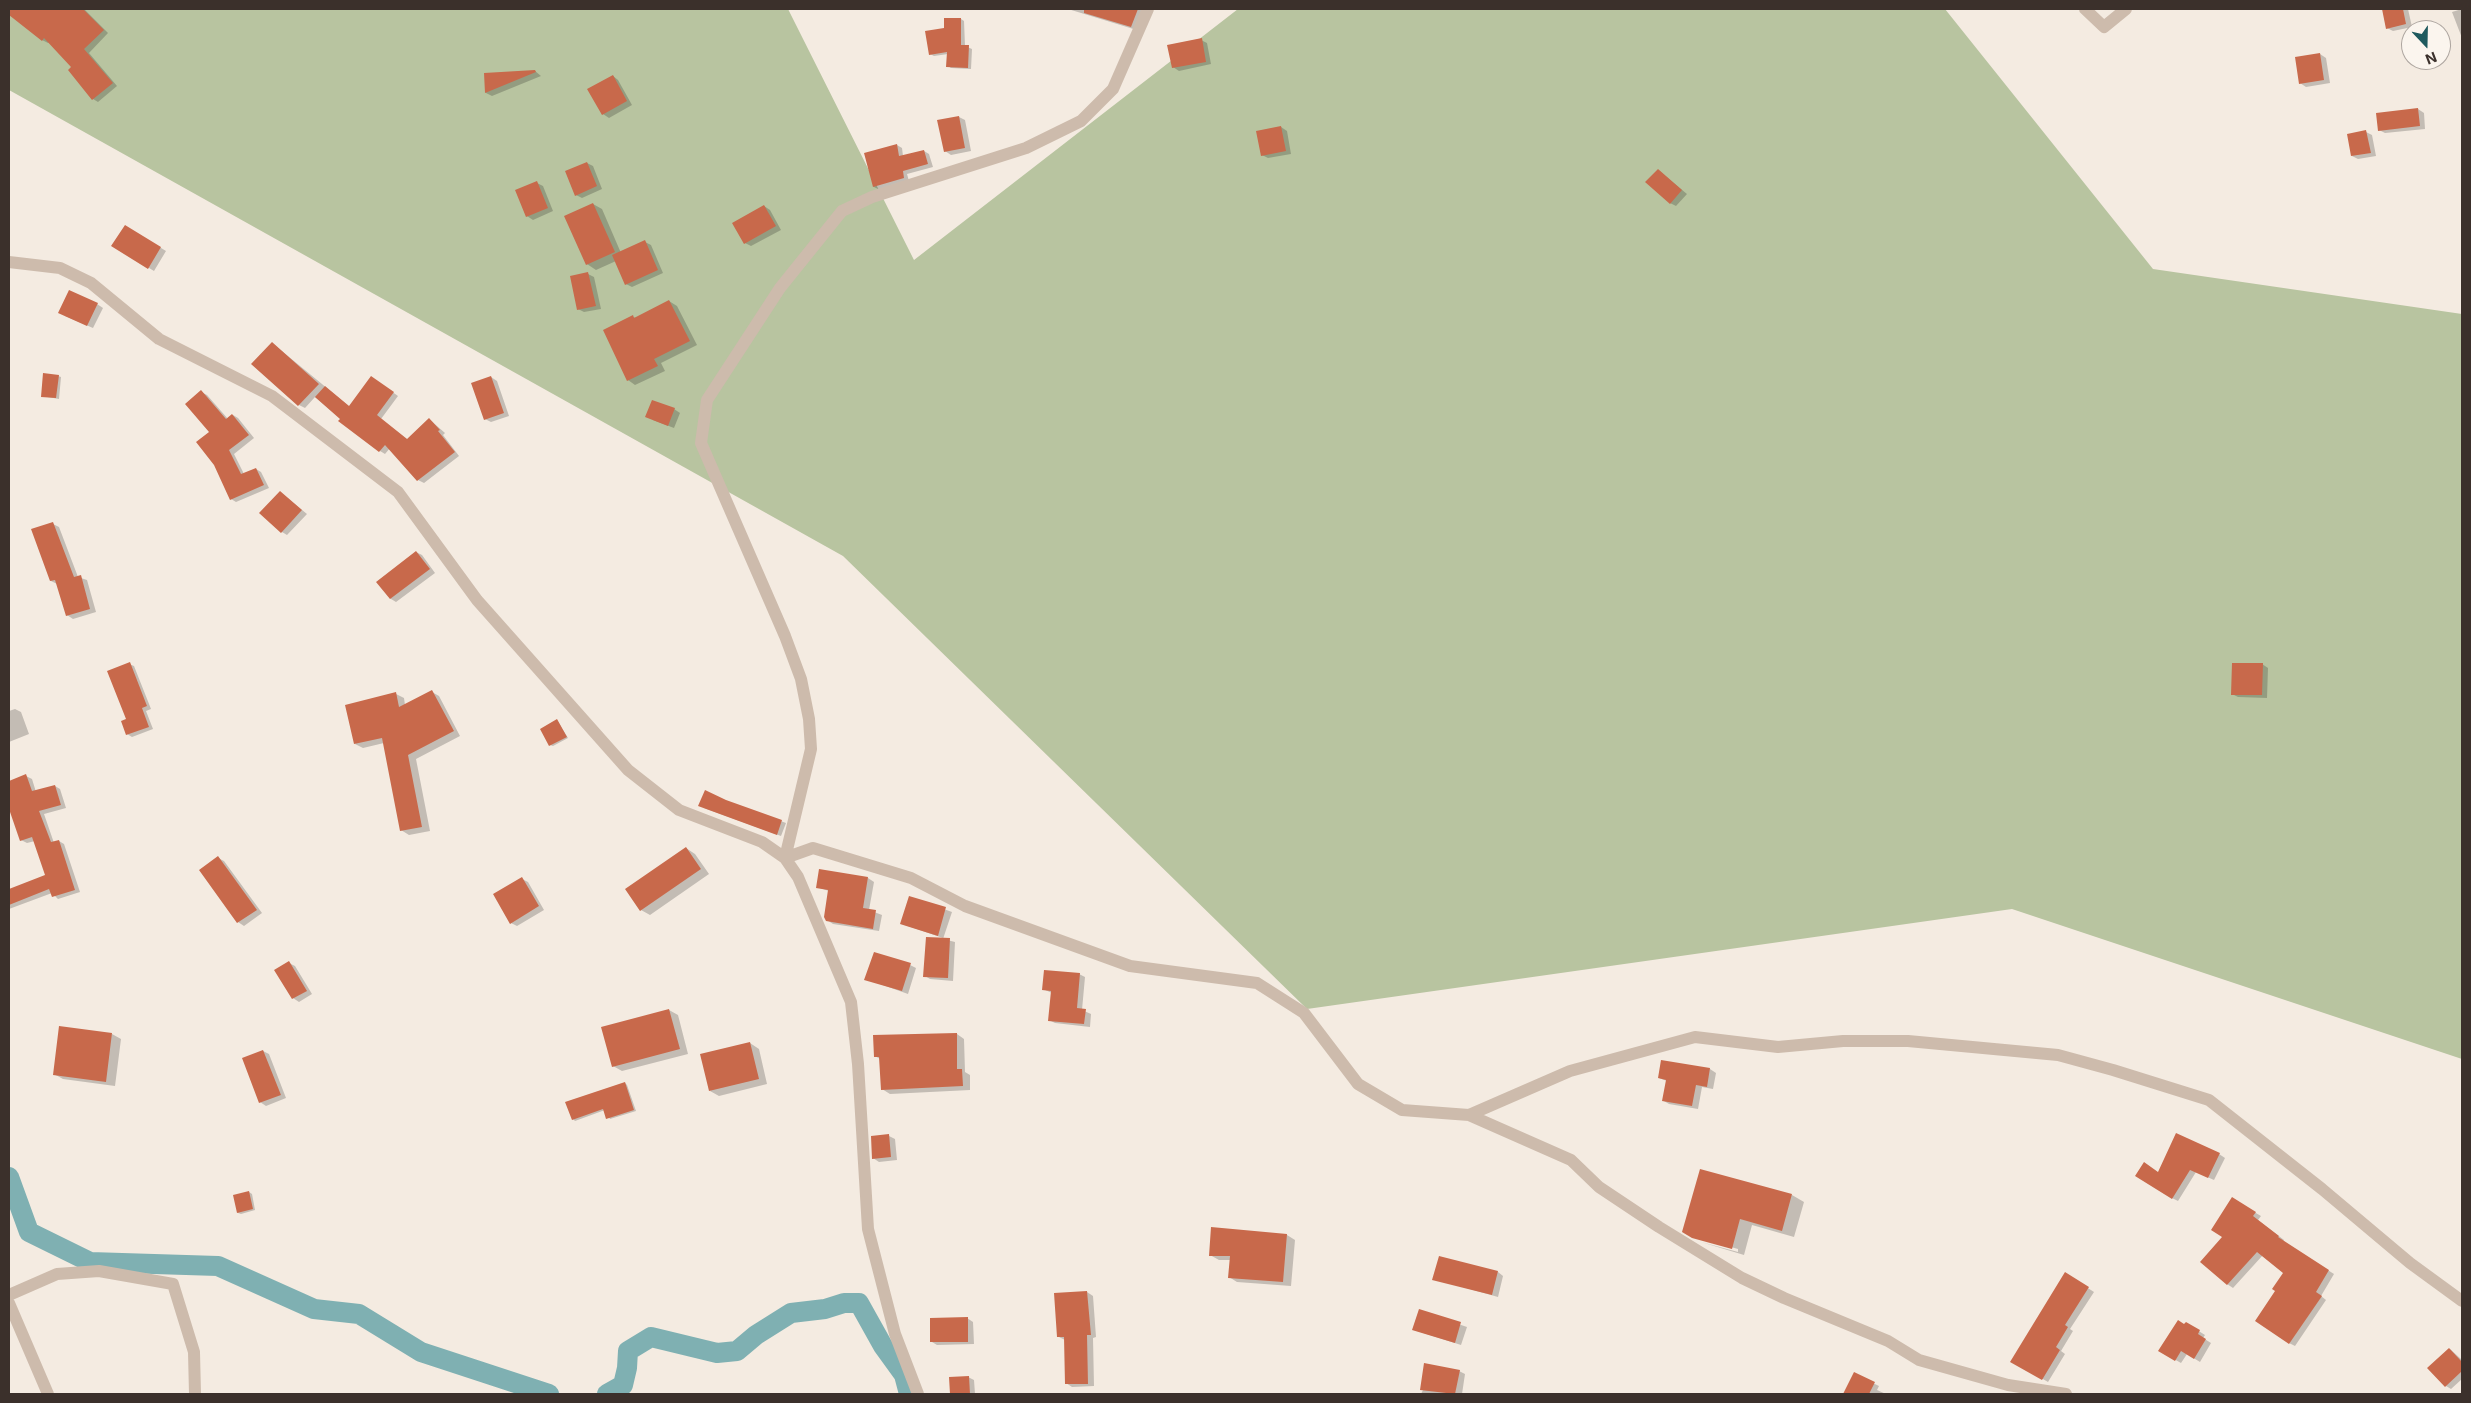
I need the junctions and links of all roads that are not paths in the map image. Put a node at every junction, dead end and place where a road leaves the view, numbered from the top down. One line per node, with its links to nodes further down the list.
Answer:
1 (1148, 9): 5 (street)
2 (2085, 9): 3 (street)
3 (2126, 9)
4 (9, 262): 5 (street)
5 (785, 858): 6 (street); 10 (street)
6 (1469, 1115): 8 (street); 13 (street)
7 (9, 1295): 12 (street)
8 (2462, 1301)
9 (9, 1303): 11 (street)
10 (918, 1393)
11 (48, 1394)
12 (195, 1394)
13 (2066, 1394)

